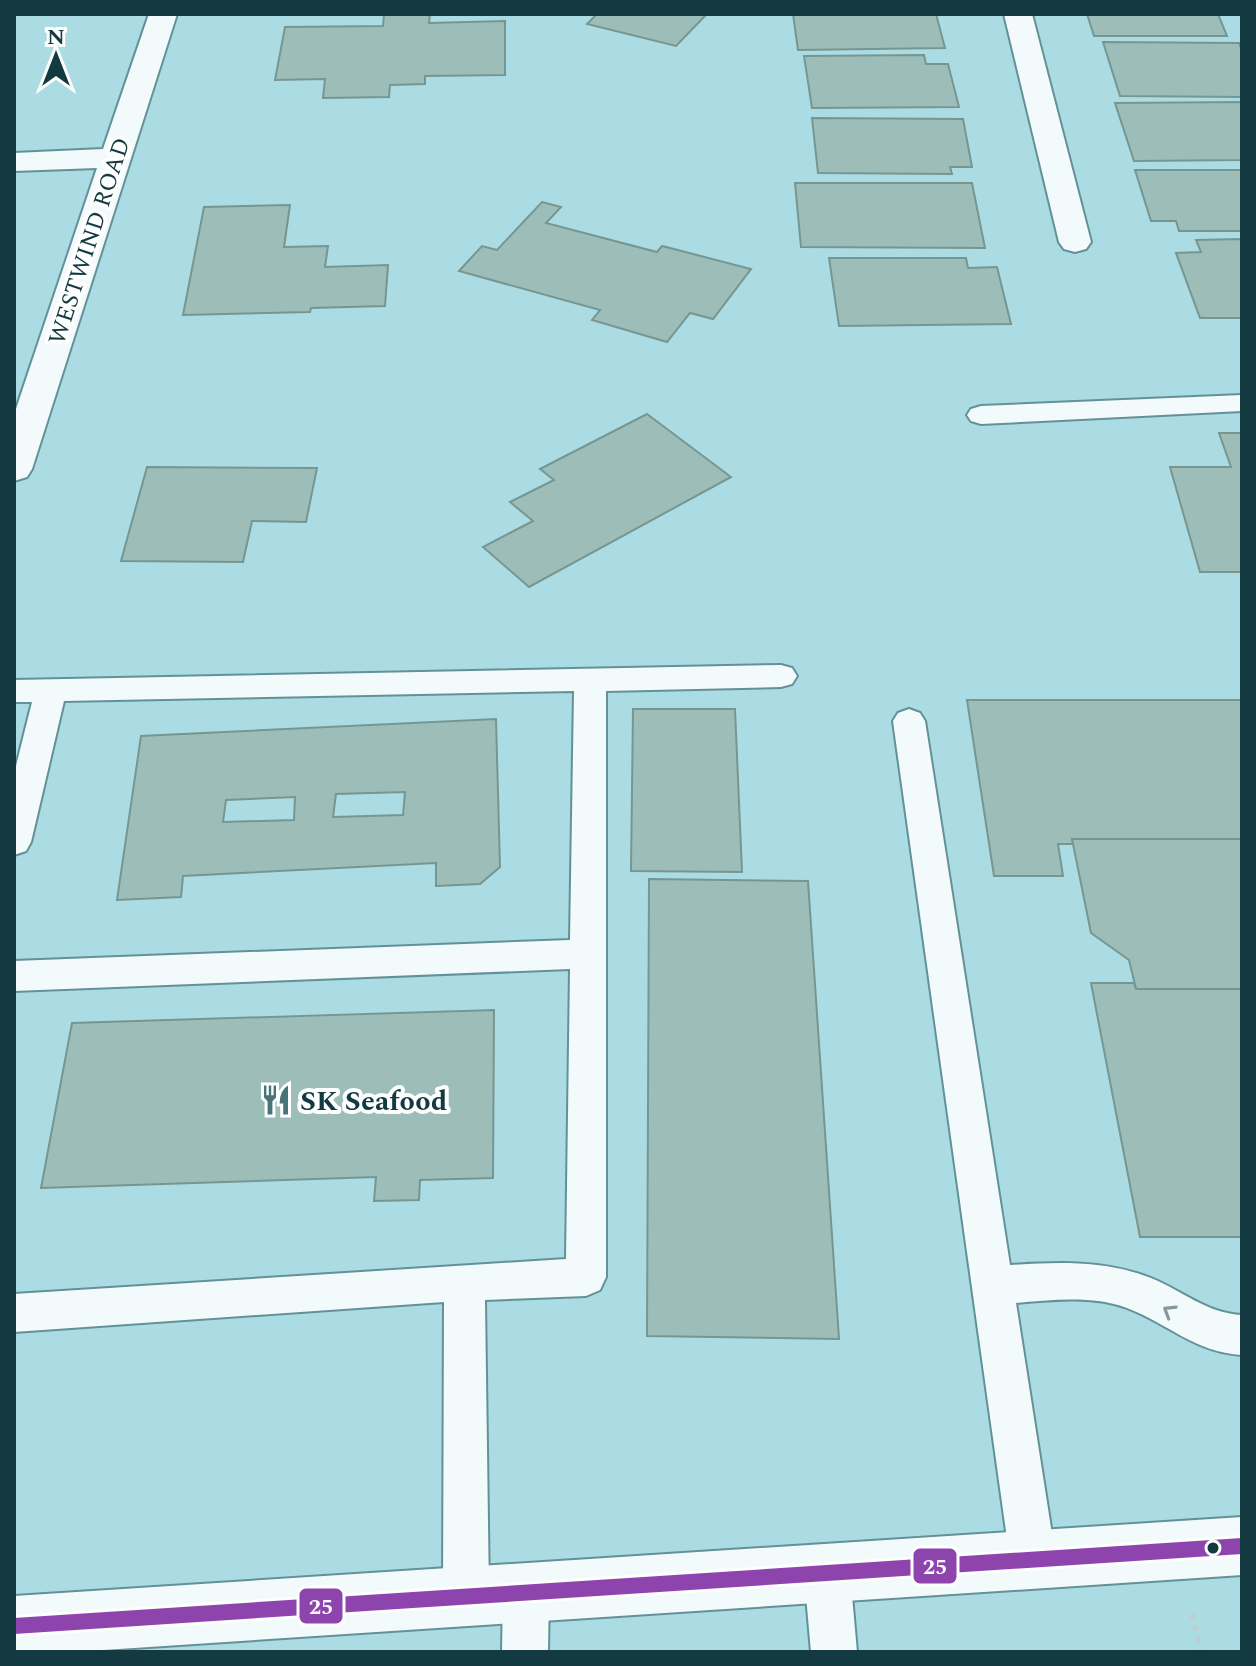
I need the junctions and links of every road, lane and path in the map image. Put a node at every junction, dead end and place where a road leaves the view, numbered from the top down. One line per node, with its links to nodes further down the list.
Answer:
1 (163, 14): 3 (street, WESTWIND ROAD)
2 (1018, 14): 5 (street)
3 (117, 158): 4 (street); 8 (street, WESTWIND ROAD)
4 (14, 162)
5 (1075, 242)
6 (1242, 403): 7 (lane)
7 (981, 415)
8 (14, 469)
9 (781, 676): 10 (lane)
10 (590, 680): 11 (lane); 15 (lane)
11 (51, 690): 12 (lane); 14 (lane)
12 (14, 691)
13 (909, 721): 18 (lane)
14 (14, 842)
15 (589, 954): 16 (lane); 17 (lane)
16 (14, 976)
17 (464, 1282): 19 (lane); 25 (lane)
18 (992, 1285): 20 (lane, one-way to 18); 22 (lane)
19 (14, 1313)
20 (1242, 1335)
21 (1242, 1546): 22 (street)
22 (1033, 1560): 23 (street)
23 (827, 1573): 24 (street); 29 (lane)
24 (526, 1592): 25 (street); 28 (lane)
25 (466, 1596): 27 (street)
26 (14, 1626): 27 (street)
27 (86, 1636)
28 (525, 1652)
29 (834, 1652)

